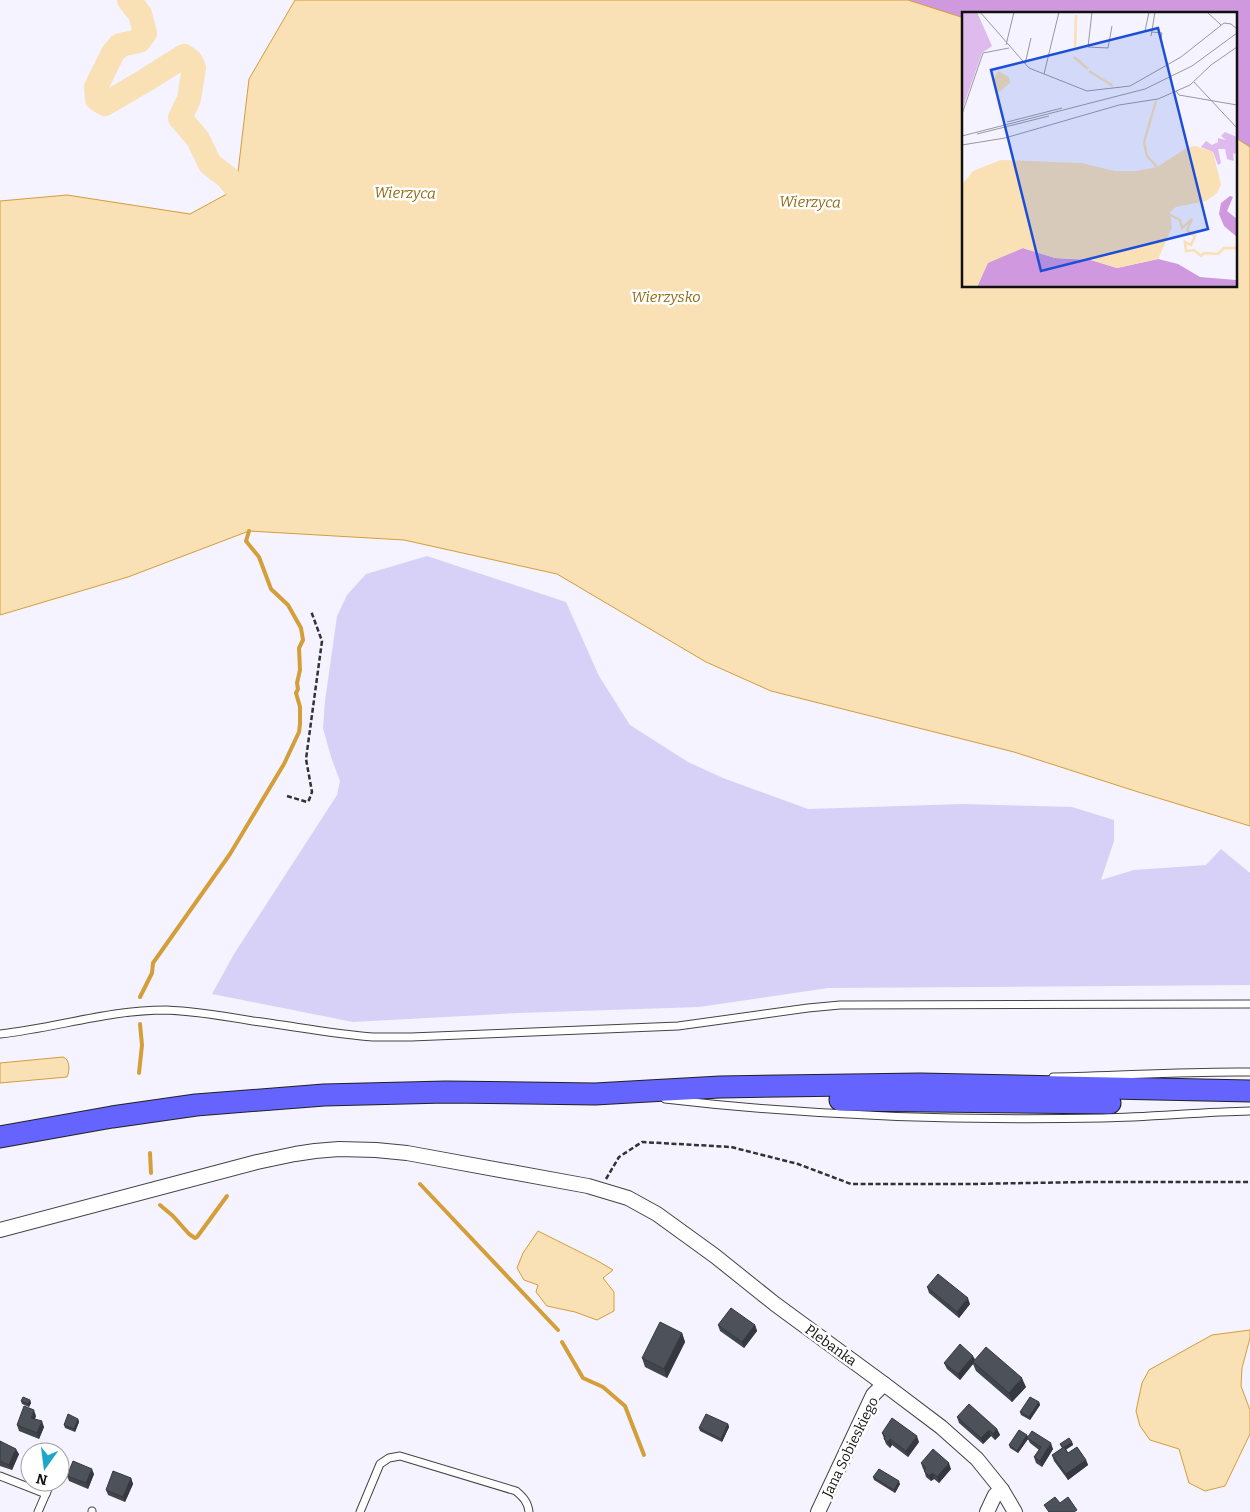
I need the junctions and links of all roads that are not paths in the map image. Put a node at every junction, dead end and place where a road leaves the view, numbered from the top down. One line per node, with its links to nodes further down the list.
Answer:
1 (1250, 1004): 2 (lane)
2 (0, 1034)
3 (1250, 1072): 4 (lane)
4 (1042, 1077)
5 (996, 1078): 6 (lane)
6 (920, 1084): 7 (main road); 8 (main road)
7 (1250, 1091)
8 (595, 1094): 9 (main road); 12 (main road)
9 (650, 1098): 10 (main road); 11 (lane)
10 (1250, 1104)
11 (1250, 1111)
12 (0, 1137)
13 (0, 1230): 14 (street, Plebanka)
14 (884, 1384): 16 (street, Plebanka); 21 (street, Jana Sobieskiego)
15 (0, 1476): 17 (lane)
16 (1002, 1490): 22 (street); 23 (street, Plebanka)
17 (46, 1494): 18 (lane)
18 (38, 1512)
19 (360, 1512): 20 (lane)
20 (529, 1512)
21 (818, 1512)
22 (987, 1512)
23 (1015, 1512)

